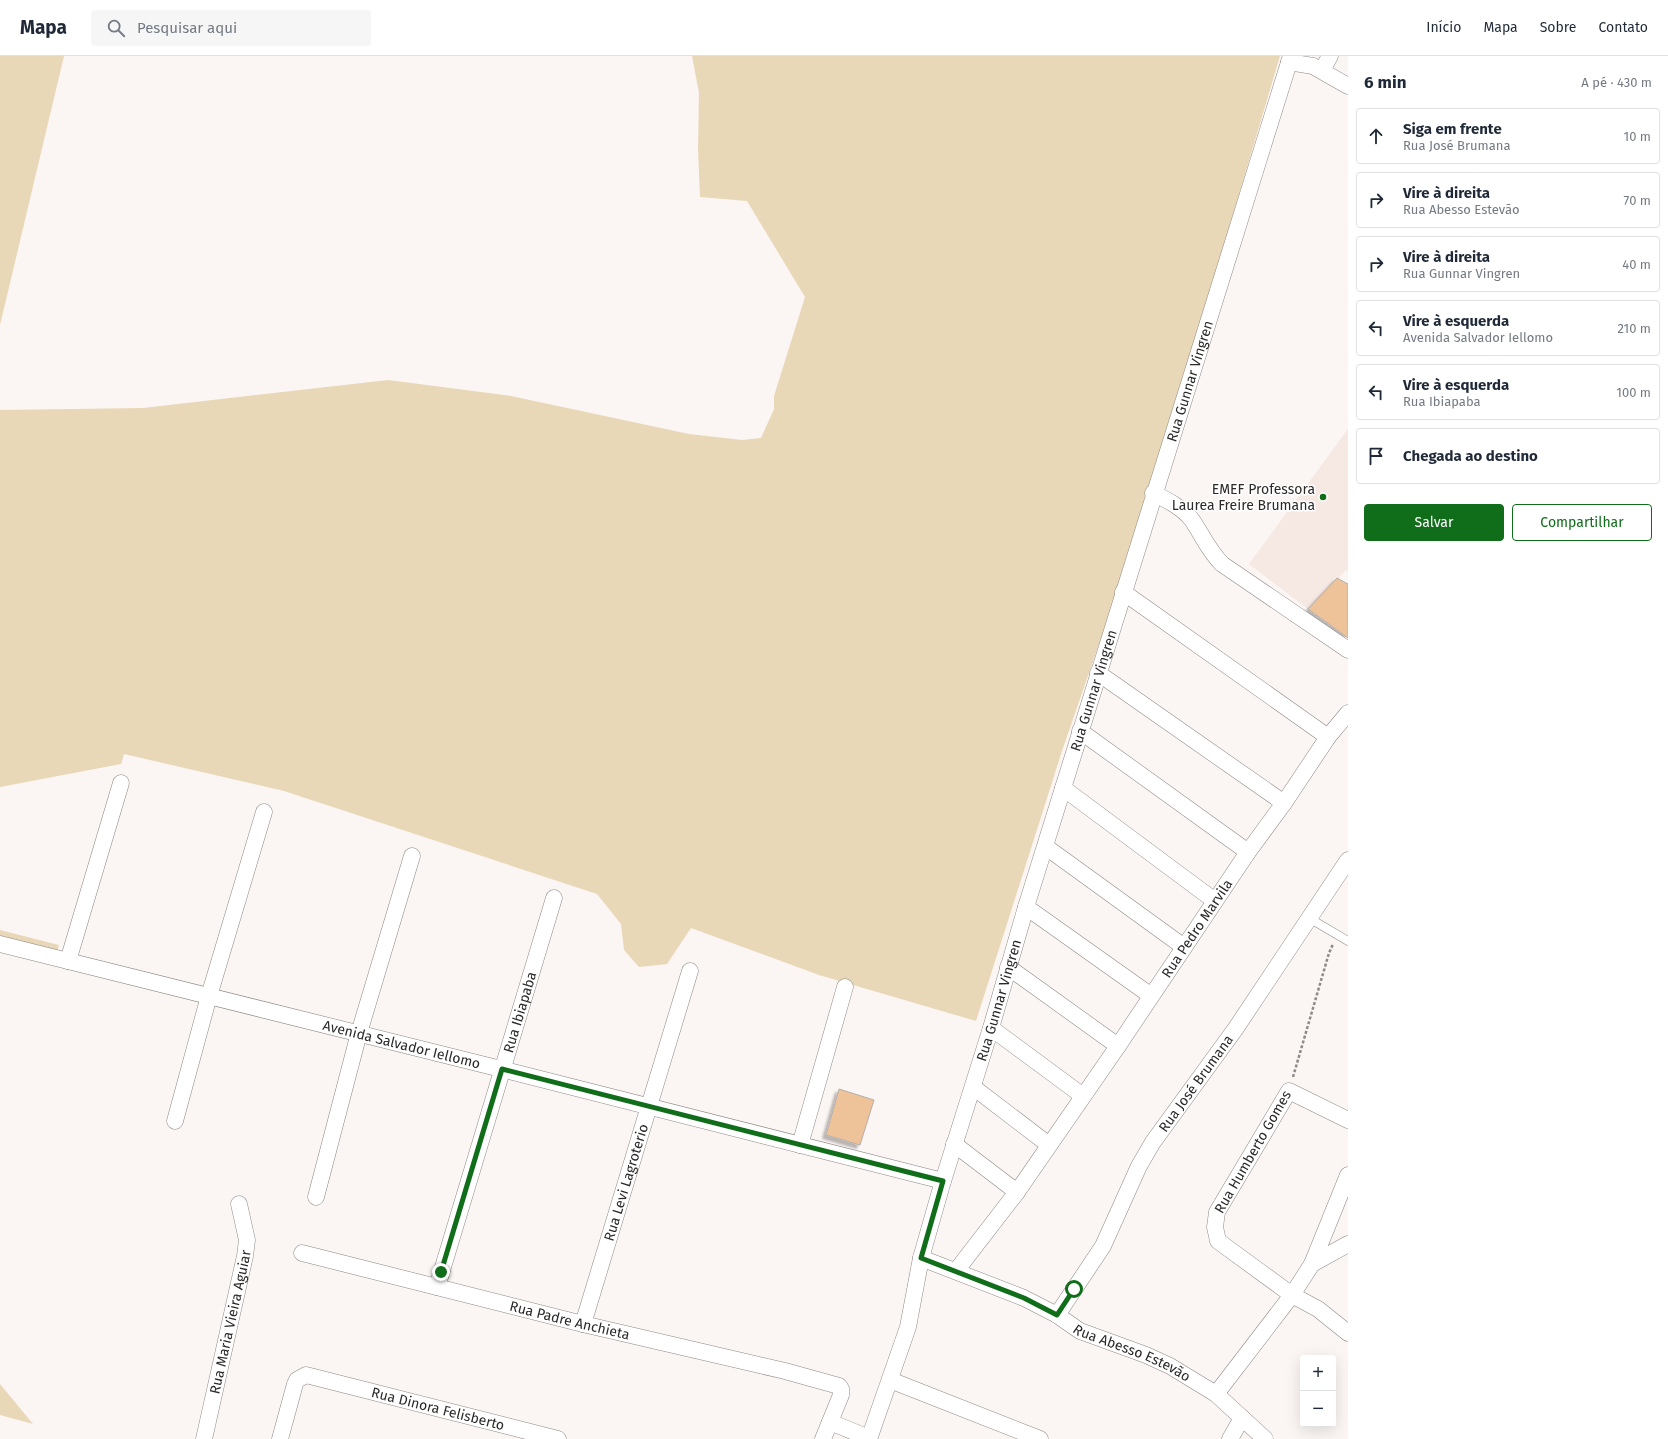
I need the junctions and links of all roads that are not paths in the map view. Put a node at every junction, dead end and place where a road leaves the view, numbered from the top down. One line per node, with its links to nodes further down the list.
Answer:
1 (1290, 59): 2 (street); 4 (street, Rua Gunnar Vingren)
2 (1326, 63): 3 (street)
3 (1348, 86)
4 (1153, 493): 5 (street, Rua Gunnar Vingren); 6 (street)
5 (1123, 592): 7 (street, Rua Gunnar Vingren); 10 (street)
6 (1348, 650)
7 (1098, 673): 9 (street, Rua Gunnar Vingren); 13 (street)
8 (1348, 713): 10 (street, Rua Pedro Marvila)
9 (1080, 731): 12 (street, Rua Gunnar Vingren); 16 (street)
10 (1328, 737): 13 (street, Rua Pedro Marvila)
11 (121, 783): 26 (street)
12 (1063, 788): 15 (street, Rua Gunnar Vingren); 20 (street)
13 (1284, 803): 16 (street, Rua Pedro Marvila)
14 (264, 812): 31 (street)
15 (1046, 847): 21 (street, Rua Gunnar Vingren); 25 (street)
16 (1248, 852): 20 (street, Rua Pedro Marvila)
17 (412, 856): 33 (street)
18 (1348, 860): 22 (street, Rua José Brumana)
19 (554, 898): 35 (street, Rua Ibiapaba)
20 (1214, 901): 25 (street, Rua Pedro Marvila)
21 (1026, 907): 27 (street, Rua Gunnar Vingren); 30 (street)
22 (1310, 918): 23 (lane); 56 (street, Rua José Brumana)
23 (1348, 942)
24 (0, 944): 26 (street, Avenida Salvador Iellomo)
25 (1184, 947): 30 (street, Rua Pedro Marvila)
26 (68, 961): 31 (street, Avenida Salvador Iellomo)
27 (1008, 967): 32 (street, Rua Gunnar Vingren); 34 (street)
28 (690, 971): 38 (street, Rua Levi Lagroterio)
29 (845, 987): 42 (street)
30 (1150, 995): 34 (street, Rua Pedro Marvila)
31 (208, 996): 33 (street, Avenida Salvador Iellomo); 40 (street)
32 (991, 1028): 36 (street, Rua Gunnar Vingren); 37 (street)
33 (359, 1033): 35 (street, Avenida Salvador Iellomo); 47 (street)
34 (1118, 1046): 37 (street, Rua Pedro Marvila)
35 (502, 1069): 38 (street, Avenida Salvador Iellomo); 54 (street, Rua Ibiapaba)
36 (972, 1087): 41 (street, Rua Gunnar Vingren); 43 (street)
37 (1083, 1096): 43 (street, Rua Pedro Marvila)
38 (649, 1106): 42 (street, Avenida Salvador Iellomo); 57 (street, Rua Levi Lagroterio)
39 (1348, 1120): 55 (street, Rua Humberto Gomes)
40 (175, 1121)
41 (954, 1144): 45 (street, Rua Gunnar Vingren); 46 (street)
42 (800, 1145): 45 (street, Avenida Salvador Iellomo)
43 (1049, 1145): 46 (street, Rua Pedro Marvila)
44 (1348, 1175): 52 (street)
45 (943, 1181): 51 (street, Rua Gunnar Vingren)
46 (1017, 1192): 53 (street, Rua Pedro Marvila)
47 (316, 1197)
48 (239, 1204): 63 (street, Rua Maria Vieira Aguiar)
49 (1348, 1244): 52 (street)
50 (302, 1253): 54 (street, Rua Padre Anchieta)
51 (921, 1258): 53 (street, Rua Abesso Estevão); 59 (street, Rua Gunnar Vingren)
52 (1312, 1264): 55 (street)
53 (956, 1271): 56 (street, Rua Abesso Estevão)
54 (437, 1287): 57 (street, Rua Padre Anchieta)
55 (1292, 1295): 58 (street, Rua Humberto Gomes); 60 (street)
56 (1057, 1315): 60 (street, Rua Abesso Estevão)
57 (582, 1324): 62 (street, Rua Padre Anchieta)
58 (1348, 1333)
59 (890, 1380): 67 (street, Rua Gunnar Vingren); 68 (street)
60 (1216, 1394): 61 (street, Rua Abesso Estevão)
61 (1242, 1418): 69 (street); 70 (street, Rua Abesso Estevão)
62 (830, 1422): 66 (street); 67 (street)
63 (204, 1439)
64 (280, 1439): 65 (street, Rua Dinora Felisberto)
65 (558, 1439)
66 (823, 1439)
67 (869, 1439)
68 (1040, 1439)
69 (1230, 1439)
70 (1266, 1439)

